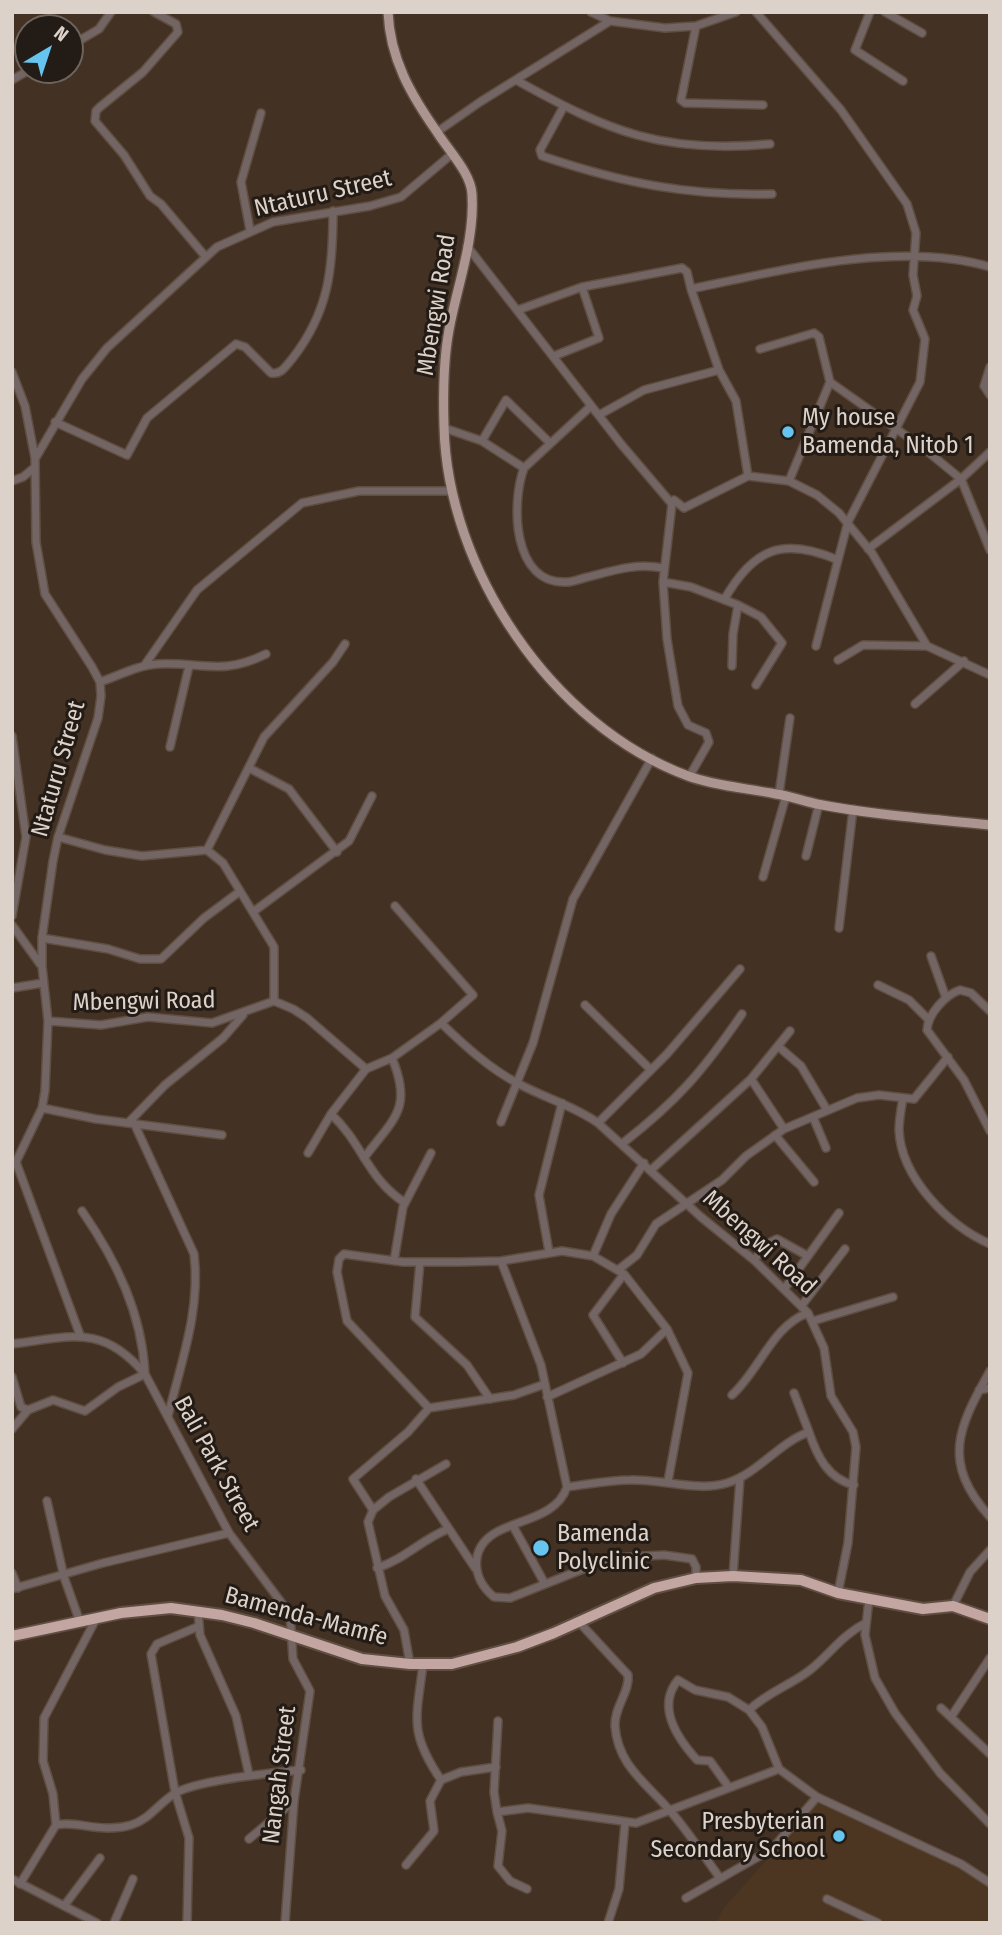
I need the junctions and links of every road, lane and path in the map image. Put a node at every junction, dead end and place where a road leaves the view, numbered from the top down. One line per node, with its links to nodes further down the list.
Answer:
1 (111, 12): 14 (street)
2 (154, 12): 28 (street)
3 (388, 12): 20 (main road, Mbengwi Road)
4 (591, 12): 10 (street)
5 (704, 12): 11 (street)
6 (736, 12): 11 (street)
7 (756, 12): 27 (street)
8 (870, 12): 16 (street)
9 (885, 12): 13 (street)
10 (610, 21): 12 (street); 15 (street)
11 (707, 22): 12 (street)
12 (696, 26): 17 (street)
13 (922, 33)
14 (84, 38)
15 (516, 80): 18 (street); 20 (street)
16 (903, 81)
17 (763, 105)
18 (564, 106): 21 (street); 23 (street)
19 (261, 113): 25 (street)
20 (437, 132): 22 (main road, Mbengwi Road)
21 (770, 144)
22 (452, 154): 24 (street, Ntaturu Street); 26 (main road, Mbengwi Road)
23 (772, 194)
24 (333, 211): 25 (street, Ntaturu Street); 42 (street)
25 (250, 230): 28 (street, Ntaturu Street)
26 (467, 246): 32 (street); 43 (main road, Mbengwi Road)
27 (915, 255): 29 (street); 31 (street); 44 (street)
28 (205, 256): 42 (street, Ntaturu Street)
29 (990, 267)
30 (582, 287): 31 (street); 32 (street); 34 (street)
31 (691, 289): 36 (street)
32 (518, 310): 34 (street)
33 (760, 349): 38 (street)
34 (554, 356): 40 (street)
35 (990, 367): 39 (street)
36 (719, 370): 41 (street); 50 (street)
37 (12, 372): 48 (street)
38 (831, 382): 44 (street); 53 (street)
39 (990, 395)
40 (591, 405): 41 (street); 46 (street)
41 (599, 415): 55 (street)
42 (55, 422): 48 (street, Ntaturu Street)
43 (444, 428): 45 (street); 54 (main road, Mbengwi Road)
44 (897, 430): 51 (street); 56 (street)
45 (482, 441): 46 (street); 49 (street)
46 (549, 442): 49 (street)
47 (990, 452): 51 (street)
48 (35, 463): 52 (street); 74 (street, Ntaturu Street)
49 (524, 468): 60 (street)
50 (748, 476): 53 (street); 55 (street)
51 (961, 479): 57 (street); 58 (street)
52 (12, 481)
53 (789, 481): 56 (street)
54 (450, 491): 70 (street); 80 (main road, Mbengwi Road)
55 (672, 504): 60 (street)
56 (848, 523): 57 (street); 59 (street)
57 (868, 549): 66 (street)
58 (990, 550)
59 (838, 560): 62 (street); 65 (street)
60 (663, 568): 61 (street)
61 (663, 582): 62 (street); 82 (street)
62 (724, 600): 63 (street)
63 (738, 605): 72 (street); 75 (street)
64 (345, 643): 81 (street)
65 (816, 646)
66 (927, 646): 68 (street); 69 (street)
67 (266, 654): 71 (street)
68 (838, 660)
69 (964, 661): 73 (street); 76 (street)
70 (144, 666): 71 (street); 74 (street)
71 (189, 666): 79 (street)
72 (732, 666)
73 (990, 675)
74 (100, 682): 88 (street, Ntaturu Street)
75 (756, 685)
76 (915, 704)
77 (790, 718): 83 (street)
78 (12, 736): 96 (street)
79 (170, 747)
80 (652, 758): 82 (main road, Mbengwi Road); 122 (street)
81 (249, 768): 89 (street); 90 (street)
82 (688, 777): 83 (main road, Mbengwi Road)
83 (782, 795): 85 (main road, Mbengwi Road); 92 (street)
84 (372, 796): 90 (street)
85 (819, 804): 86 (main road, Mbengwi Road); 91 (street)
86 (853, 809): 87 (main road, Mbengwi Road); 98 (street)
87 (990, 825)
88 (58, 837): 89 (street); 99 (street, Ntaturu Street)
89 (207, 850): 93 (street)
90 (337, 852): 95 (street)
91 (806, 856)
92 (762, 877)
93 (239, 892): 95 (street); 99 (street)
94 (395, 906): 114 (street)
95 (253, 912): 107 (street)
96 (12, 916)
97 (12, 925): 101 (street)
98 (839, 928)
99 (42, 939): 101 (street, Ntaturu Street)
100 (931, 956): 106 (street)
101 (41, 966): 103 (street, Ntaturu Street)
102 (740, 969): 120 (street)
103 (43, 983): 105 (street); 113 (street, Ntaturu Street)
104 (878, 985): 112 (street)
105 (12, 988)
106 (946, 998): 109 (street); 112 (street)
107 (274, 1002): 110 (street, Mbengwi Road); 119 (street)
108 (584, 1005): 120 (street)
109 (990, 1011)
110 (244, 1013): 113 (street, Mbengwi Road); 130 (street)
111 (741, 1014): 138 (street)
112 (929, 1020): 117 (street)
113 (48, 1021): 125 (street, Ntaturu Street)
114 (441, 1023): 118 (street); 122 (street, Mbengwi Road)
115 (790, 1031): 116 (street)
116 (779, 1047): 121 (street); 126 (street)
117 (948, 1056): 123 (street); 133 (street)
118 (392, 1058): 119 (street); 142 (street)
119 (366, 1069): 127 (street)
120 (651, 1070): 131 (street)
121 (751, 1079): 132 (street); 144 (street)
122 (516, 1083): 124 (street, Mbengwi Road); 129 (street)
123 (902, 1098): 126 (street); 150 (street)
124 (562, 1103): 131 (street, Mbengwi Road); 152 (street)
125 (42, 1108): 130 (street); 137 (street, Ntaturu Street)
126 (827, 1110): 128 (street)
127 (331, 1114): 140 (street); 142 (street)
128 (813, 1117): 132 (street); 139 (street)
129 (501, 1122)
130 (132, 1123): 134 (street); 181 (street)
131 (598, 1123): 138 (street, Mbengwi Road)
132 (783, 1129): 135 (street)
133 (990, 1130)
134 (222, 1135)
135 (775, 1135): 145 (street); 146 (street)
136 (12, 1139): 137 (street)
137 (23, 1143): 166 (street, Ntaturu Street)
138 (623, 1143): 143 (street, Mbengwi Road)
139 (826, 1148)
140 (308, 1153)
141 (431, 1153): 147 (street)
142 (364, 1157): 147 (street)
143 (644, 1163): 144 (street, Mbengwi Road); 154 (street)
144 (651, 1170): 146 (street, Mbengwi Road)
145 (814, 1182)
146 (685, 1202): 155 (street, Mbengwi Road); 159 (street)
147 (405, 1203): 156 (street)
148 (82, 1211): 170 (street)
149 (839, 1213): 153 (street)
150 (990, 1244)
151 (845, 1249): 162 (street)
152 (549, 1252): 154 (street); 157 (street)
153 (806, 1255): 155 (street); 160 (street)
154 (593, 1256): 159 (street)
155 (754, 1260): 160 (street, Mbengwi Road)
156 (394, 1261): 158 (street); 179 (street)
157 (501, 1261): 158 (street); 172 (street)
158 (420, 1262): 178 (street)
159 (621, 1272): 165 (street); 168 (street)
160 (785, 1288): 162 (street, Mbengwi Road)
161 (893, 1297): 164 (street)
162 (802, 1305): 163 (street, Mbengwi Road)
163 (808, 1313): 164 (street, Mbengwi Road); 176 (street)
164 (813, 1321): 188 (street, Mbengwi Road)
165 (667, 1329): 168 (street); 187 (street)
166 (80, 1335): 167 (street); 170 (street, Bali Park Street)
167 (12, 1343)
168 (623, 1363): 177 (street)
169 (990, 1371): 174 (street)
170 (145, 1374): 180 (street); 181 (street, Bali Park Street)
171 (12, 1377): 180 (street)
172 (545, 1384): 177 (street); 178 (street)
173 (990, 1388): 174 (street)
174 (979, 1390): 192 (street)
175 (794, 1393): 183 (street)
176 (732, 1395)
177 (547, 1397): 189 (street)
178 (490, 1399): 179 (street)
179 (429, 1408): 191 (street)
180 (28, 1410): 182 (street)
181 (168, 1416): 195 (street, Bali Park Street)
182 (12, 1429)
183 (809, 1433): 185 (street); 188 (street)
184 (446, 1464): 186 (street)
185 (740, 1478): 187 (street); 200 (street)
186 (416, 1479): 191 (street); 194 (street)
187 (668, 1481): 189 (street)
188 (854, 1485): 205 (street, Mbengwi Road)
189 (568, 1487): 193 (street)
190 (47, 1500): 201 (street)
191 (373, 1510): 197 (street)
192 (990, 1517)
193 (513, 1526): 198 (street); 203 (street)
194 (448, 1529): 197 (street); 198 (street)
195 (229, 1533): 201 (street); 216 (street, Bali Park Street)
196 (990, 1550): 207 (street)
197 (377, 1568): 218 (street)
198 (475, 1569): 203 (street)
199 (12, 1573): 204 (street)
200 (733, 1576): 202 (highway, Bamenda-Mamfe); 205 (highway, Bamenda-Mamfe)
201 (64, 1577): 204 (street); 211 (street)
202 (696, 1578): 203 (street); 212 (highway, Bamenda-Mamfe)
203 (545, 1584)
204 (15, 1589)
205 (838, 1593): 206 (highway, Bamenda-Mamfe)
206 (869, 1599): 207 (highway, Bamenda-Mamfe); 213 (street)
207 (953, 1606): 210 (highway, Bamenda-Mamfe)
208 (198, 1611): 209 (highway, Bamenda-Mamfe); 214 (street); 216 (highway, Bamenda-Mamfe)
209 (96, 1619): 211 (highway, Bamenda-Mamfe); 238 (street)
210 (990, 1619)
211 (80, 1622): 215 (highway, Bamenda-Mamfe)
212 (579, 1622): 219 (highway, Bamenda-Mamfe); 234 (street)
213 (866, 1623): 221 (street); 237 (street)
214 (197, 1627): 228 (street); 231 (street)
215 (12, 1636)
216 (293, 1636): 218 (highway, Bamenda-Mamfe); 227 (street, Nangah Street)
217 (990, 1658): 222 (street)
218 (410, 1664): 219 (highway, Bamenda-Mamfe)
219 (423, 1665): 229 (street)
220 (941, 1708): 222 (street)
221 (749, 1710): 226 (street); 230 (street)
222 (951, 1717): 224 (street)
223 (498, 1721): 225 (street)
224 (990, 1754)
225 (496, 1767): 229 (street); 235 (street)
226 (779, 1769): 230 (street); 232 (street)
227 (301, 1770): 228 (street); 233 (street, Nangah Street)
228 (249, 1775): 231 (street)
229 (441, 1780): 241 (street)
230 (728, 1786): 234 (street)
231 (175, 1792): 238 (street); 253 (street)
232 (817, 1797): 242 (street); 245 (street)
233 (294, 1801): 239 (street); 254 (street, Nangah Street)
234 (671, 1811): 236 (street); 242 (street)
235 (497, 1812): 236 (street); 247 (street)
236 (625, 1823): 255 (street)
237 (990, 1824)
238 (56, 1825): 246 (street)
239 (248, 1839)
240 (100, 1858): 250 (street)
241 (406, 1865)
242 (720, 1878): 248 (street)
243 (12, 1879): 246 (street)
244 (133, 1879): 252 (street)
245 (990, 1883)
246 (20, 1884): 250 (street)
247 (527, 1889)
248 (686, 1898)
249 (827, 1899): 256 (street)
250 (64, 1906): 251 (street)
251 (97, 1923)
252 (114, 1923)
253 (187, 1923)
254 (285, 1923)
255 (608, 1923)
256 (878, 1923)

